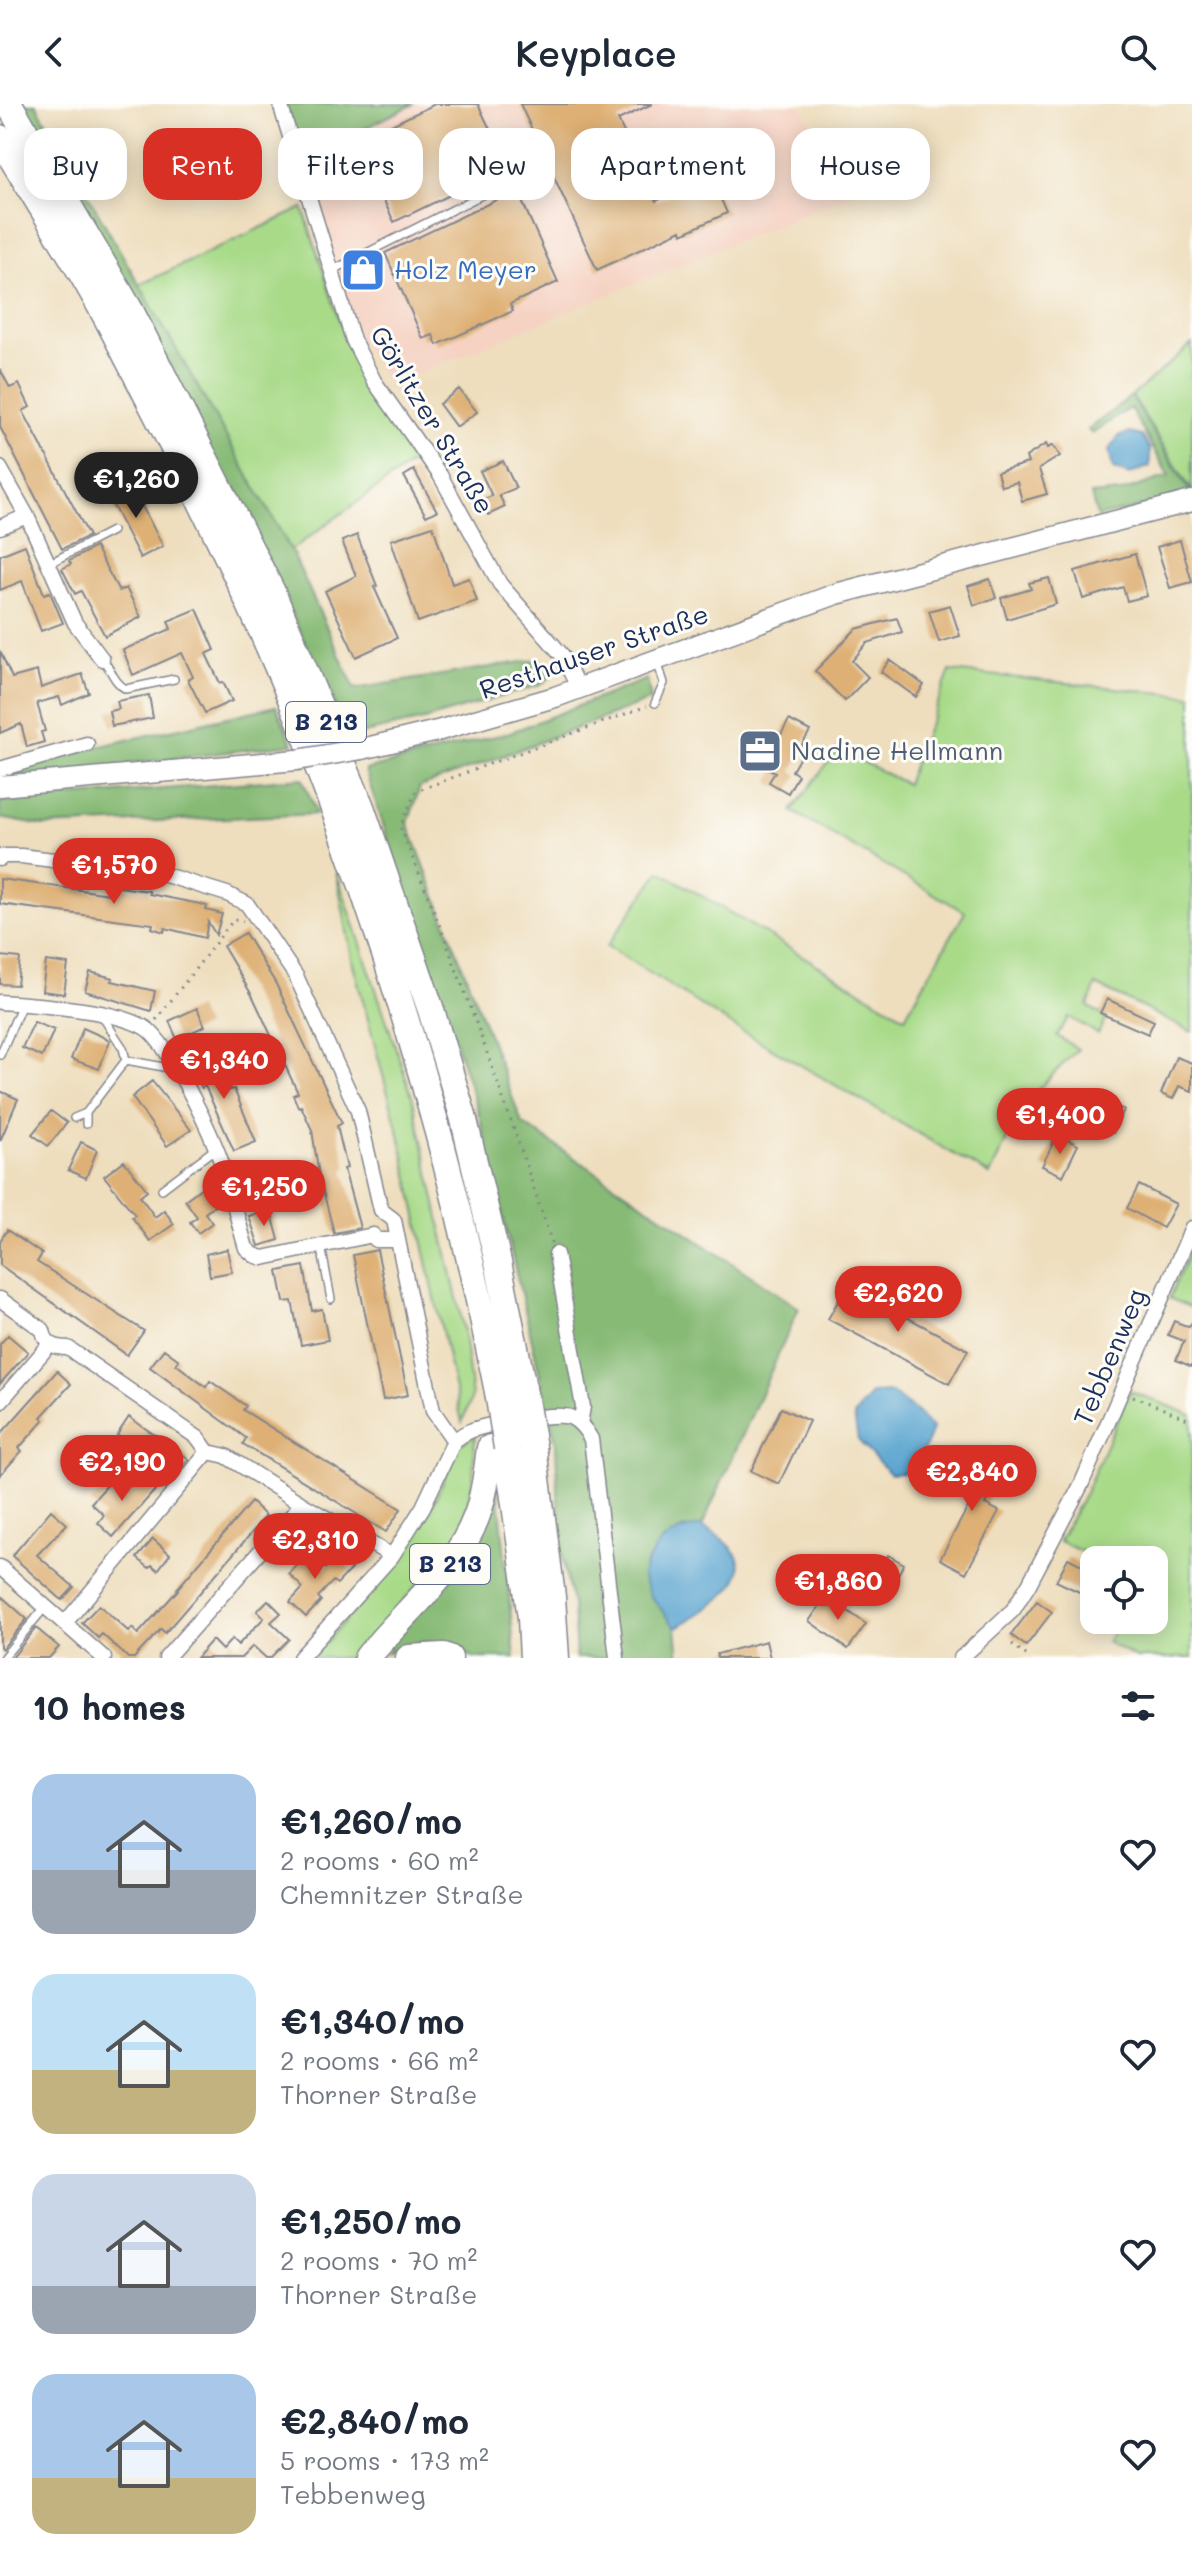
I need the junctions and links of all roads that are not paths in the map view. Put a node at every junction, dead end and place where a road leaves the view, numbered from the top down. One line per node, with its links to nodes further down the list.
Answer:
1 (9, 104): 41 (highway, B 213)
2 (280, 104): 5 (street, Görlitzer Straße)
3 (0, 138): 41 (highway, B 213)
4 (472, 200): 5 (lane)
5 (331, 271): 15 (street, Görlitzer Straße)
6 (0, 468): 8 (street)
7 (1192, 501): 13 (street, Resthauser Straße)
8 (27, 516): 9 (street); 11 (street)
9 (0, 527)
10 (112, 531): 11 (lane)
11 (48, 564): 12 (street)
12 (102, 659): 14 (lane)
13 (657, 659): 15 (street, Resthauser Straße); 16 (lane)
14 (174, 679)
15 (579, 689): 19 (street, Resthauser Straße, bridge)
16 (655, 703)
17 (87, 744): 18 (street)
18 (0, 769)
19 (0, 786)
20 (0, 859): 32 (street)
21 (0, 1002): 22 (street)
22 (22, 1004): 23 (street); 24 (lane)
23 (101, 1014): 25 (lane); 26 (street)
24 (0, 1055)
25 (126, 1060): 26 (lane); 27 (lane)
26 (177, 1070): 30 (street)
27 (86, 1113): 28 (lane); 29 (lane)
28 (74, 1118)
29 (86, 1124)
30 (216, 1148): 31 (lane); 36 (street)
31 (162, 1189)
32 (381, 1210): 34 (street); 35 (street)
33 (1192, 1228): 62 (street, Tebbenweg)
34 (373, 1235): 35 (street); 36 (street)
35 (398, 1240): 44 (street)
36 (321, 1246): 39 (lane)
37 (556, 1254): 43 (street)
38 (0, 1299): 40 (street)
39 (331, 1299)
40 (50, 1344): 42 (street); 46 (street)
41 (502, 1391): 45 (highway, B 213); 45 (highway, B 213, bridge)
42 (0, 1402)
43 (580, 1424): 44 (street); 61 (street)
44 (454, 1441): 48 (street)
45 (510, 1448): 56 (highway, B 213); 59 (highway, B 213); 60 (highway, B 213)
46 (208, 1452): 47 (street); 51 (street)
47 (302, 1504): 48 (street); 54 (street)
48 (392, 1556): 55 (street)
49 (0, 1567): 50 (street)
50 (46, 1606): 51 (street); 52 (lane)
51 (65, 1623): 53 (street)
52 (3, 1658)
53 (104, 1658)
54 (166, 1658)
55 (300, 1658)
56 (367, 1658)
57 (409, 1658): 58 (highway)
58 (449, 1658)
59 (533, 1658)
60 (556, 1658)
61 (617, 1658)
62 (961, 1658)

